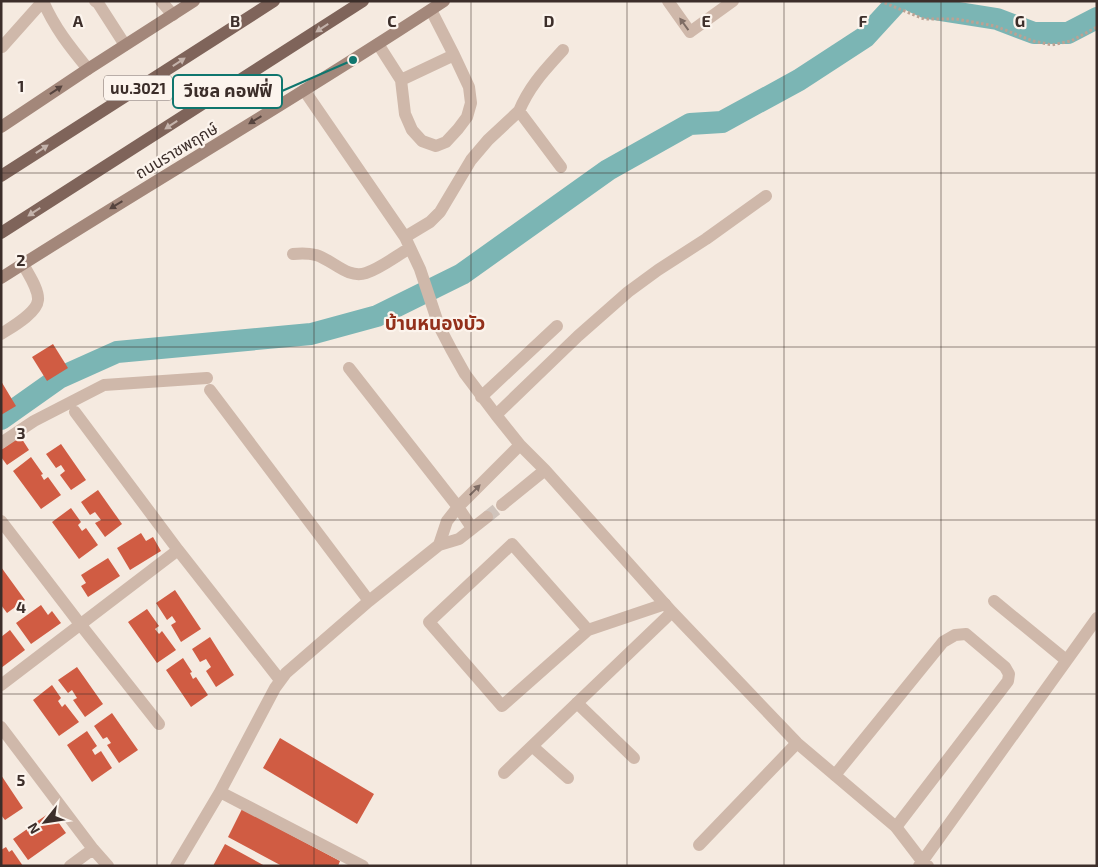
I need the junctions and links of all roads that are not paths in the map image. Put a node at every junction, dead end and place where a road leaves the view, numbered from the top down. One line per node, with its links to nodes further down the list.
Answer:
1 (43, 1): 14 (street); 17 (street)
2 (161, 1): 11 (street)
3 (194, 1): 11 (main road, นบ.3021)
4 (274, 1): 23 (main road, นบ.3021, one-way to 4)
5 (363, 1): 25 (main road, ถนนราชพฤกษ์ / นบ.3021, one-way to 25)
6 (444, 1): 10 (main road, ถนนราชพฤกษ์)
7 (668, 1): 8 (street, one-way to 7)
8 (732, 1)
9 (98, 2): 13 (street)
10 (430, 10): 12 (main road, ถนนราชพฤกษ์); 16 (street)
11 (173, 15): 13 (main road, นบ.3021)
12 (378, 44): 18 (street); 19 (main road, ถนนราชพฤกษ์)
13 (125, 45): 17 (main road, นบ.3021)
14 (2, 46)
15 (564, 50): 20 (street)
16 (454, 54): 18 (street); 18 (street)
17 (88, 69): 21 (main road, นบ.3021, one-way to 17)
18 (401, 80)
19 (304, 90): 26 (street); 28 (main road, ถนนราชพฤกษ์, one-way to 28)
20 (519, 110): 22 (street); 26 (street)
21 (1, 127)
22 (561, 167)
23 (1, 176)
24 (766, 196): 35 (street)
25 (1, 233)
26 (407, 242): 27 (street); 33 (street)
27 (293, 254)
28 (23, 264): 29 (main road, ถนนราชพฤกษ์); 31 (street)
29 (1, 278)
30 (557, 326): 33 (street)
31 (1, 334)
32 (349, 368): 40 (street)
33 (481, 396): 35 (street)
34 (75, 412): 45 (street)
35 (496, 415): 37 (street)
36 (1, 443): 46 (street)
37 (520, 445): 38 (street); 40 (street, one-way to 37)
38 (545, 470): 39 (street); 48 (street)
39 (502, 505)
40 (458, 507): 43 (street); 44 (street)
41 (487, 517): 43 (street)
42 (1, 521): 50 (street)
43 (472, 528): 44 (street)
44 (439, 544): 46 (street)
45 (178, 550): 50 (street); 53 (street)
46 (369, 601): 53 (street)
47 (994, 601): 52 (street)
48 (668, 608): 51 (street); 55 (street); 58 (street)
49 (1097, 618): 52 (street)
50 (80, 624): 54 (street); 56 (street)
51 (588, 630): 51 (street)
52 (1066, 660): 68 (street)
53 (280, 680): 64 (street)
54 (1, 685)
55 (577, 703): 59 (street); 60 (street)
56 (159, 724)
57 (1, 727): 67 (street)
58 (797, 743): 62 (street); 66 (street)
59 (532, 746): 61 (street); 63 (street)
60 (634, 758)
61 (504, 772)
62 (835, 775): 65 (street); 65 (street)
63 (568, 778)
64 (220, 792): 71 (street); 72 (street)
65 (896, 826): 68 (street)
66 (699, 845)
67 (92, 849): 69 (street); 70 (street)
68 (923, 864)
69 (70, 866)
70 (108, 866)
71 (176, 866)
72 (362, 866)

